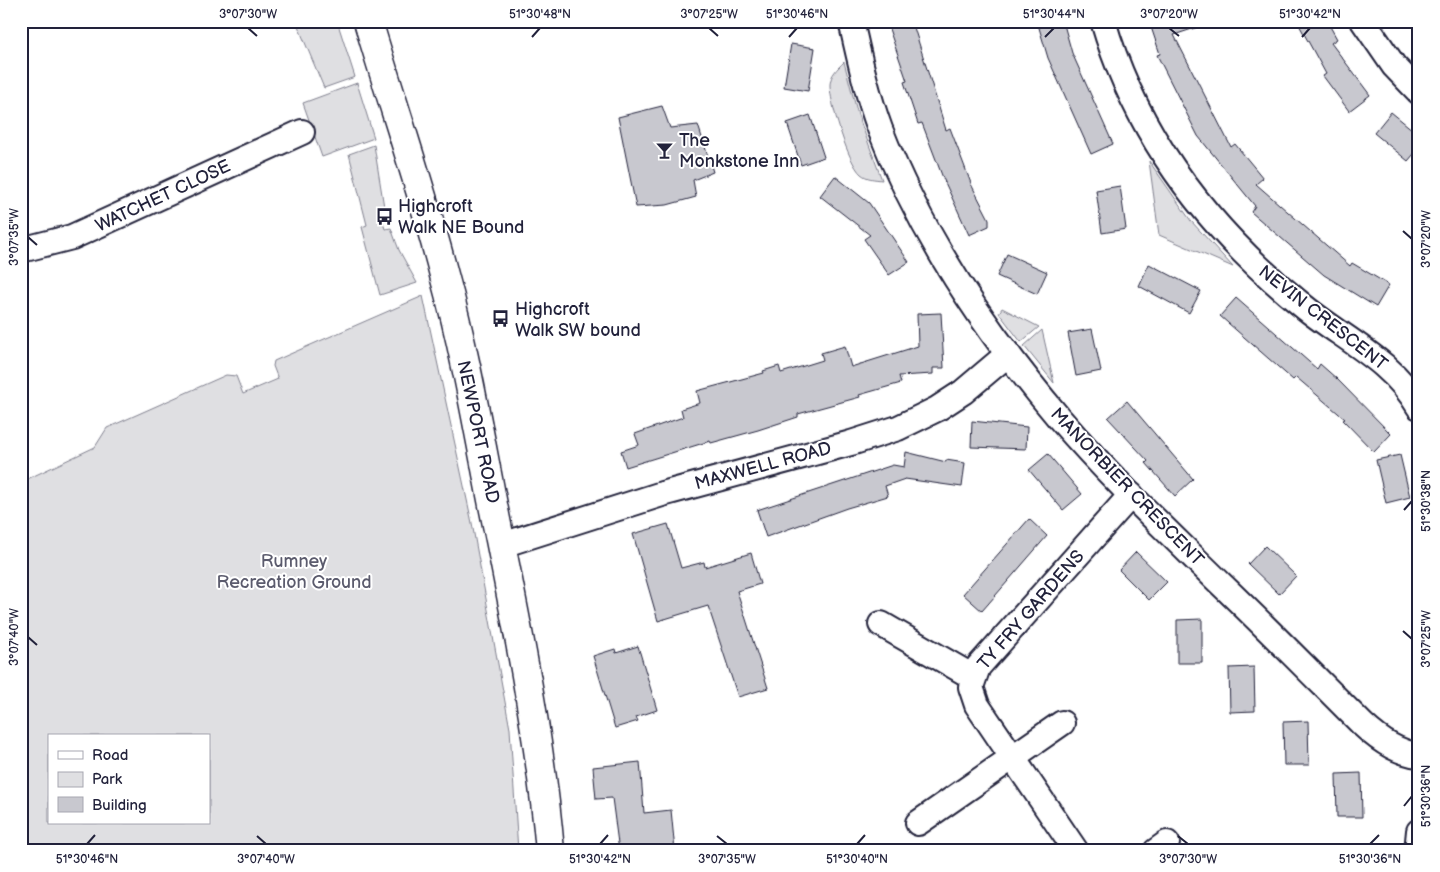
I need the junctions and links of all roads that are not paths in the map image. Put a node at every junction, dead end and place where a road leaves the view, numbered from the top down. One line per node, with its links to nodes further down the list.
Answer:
1 (368, 21): 12 (main road, NEWPORT ROAD)
2 (851, 21): 8 (street, MANORBIER CRESCENT)
3 (1103, 21): 9 (street, NEVIN CRESCENT)
4 (1364, 21): 5 (street)
5 (1419, 92)
6 (302, 132): 7 (street, WATCHET CLOSE)
7 (21, 250)
8 (1008, 354): 11 (street, MANORBIER CRESCENT); 12 (street, MAXWELL ROAD)
9 (1412, 382): 10 (street, NEVIN CRESCENT)
10 (1419, 407)
11 (1131, 495): 14 (street, TY FRY GARDENS); 16 (street, MANORBIER CRESCENT)
12 (502, 545): 21 (main road, NEWPORT ROAD)
13 (881, 624): 14 (street)
14 (973, 677): 17 (street, TY FRY GARDENS)
15 (1062, 723): 17 (street)
16 (1419, 755)
17 (1013, 758): 18 (street); 22 (street, TY FRY GARDENS)
18 (918, 823)
19 (1419, 831): 20 (street)
20 (1419, 838): 23 (street)
21 (550, 851)
22 (1076, 851)
23 (1417, 851)

